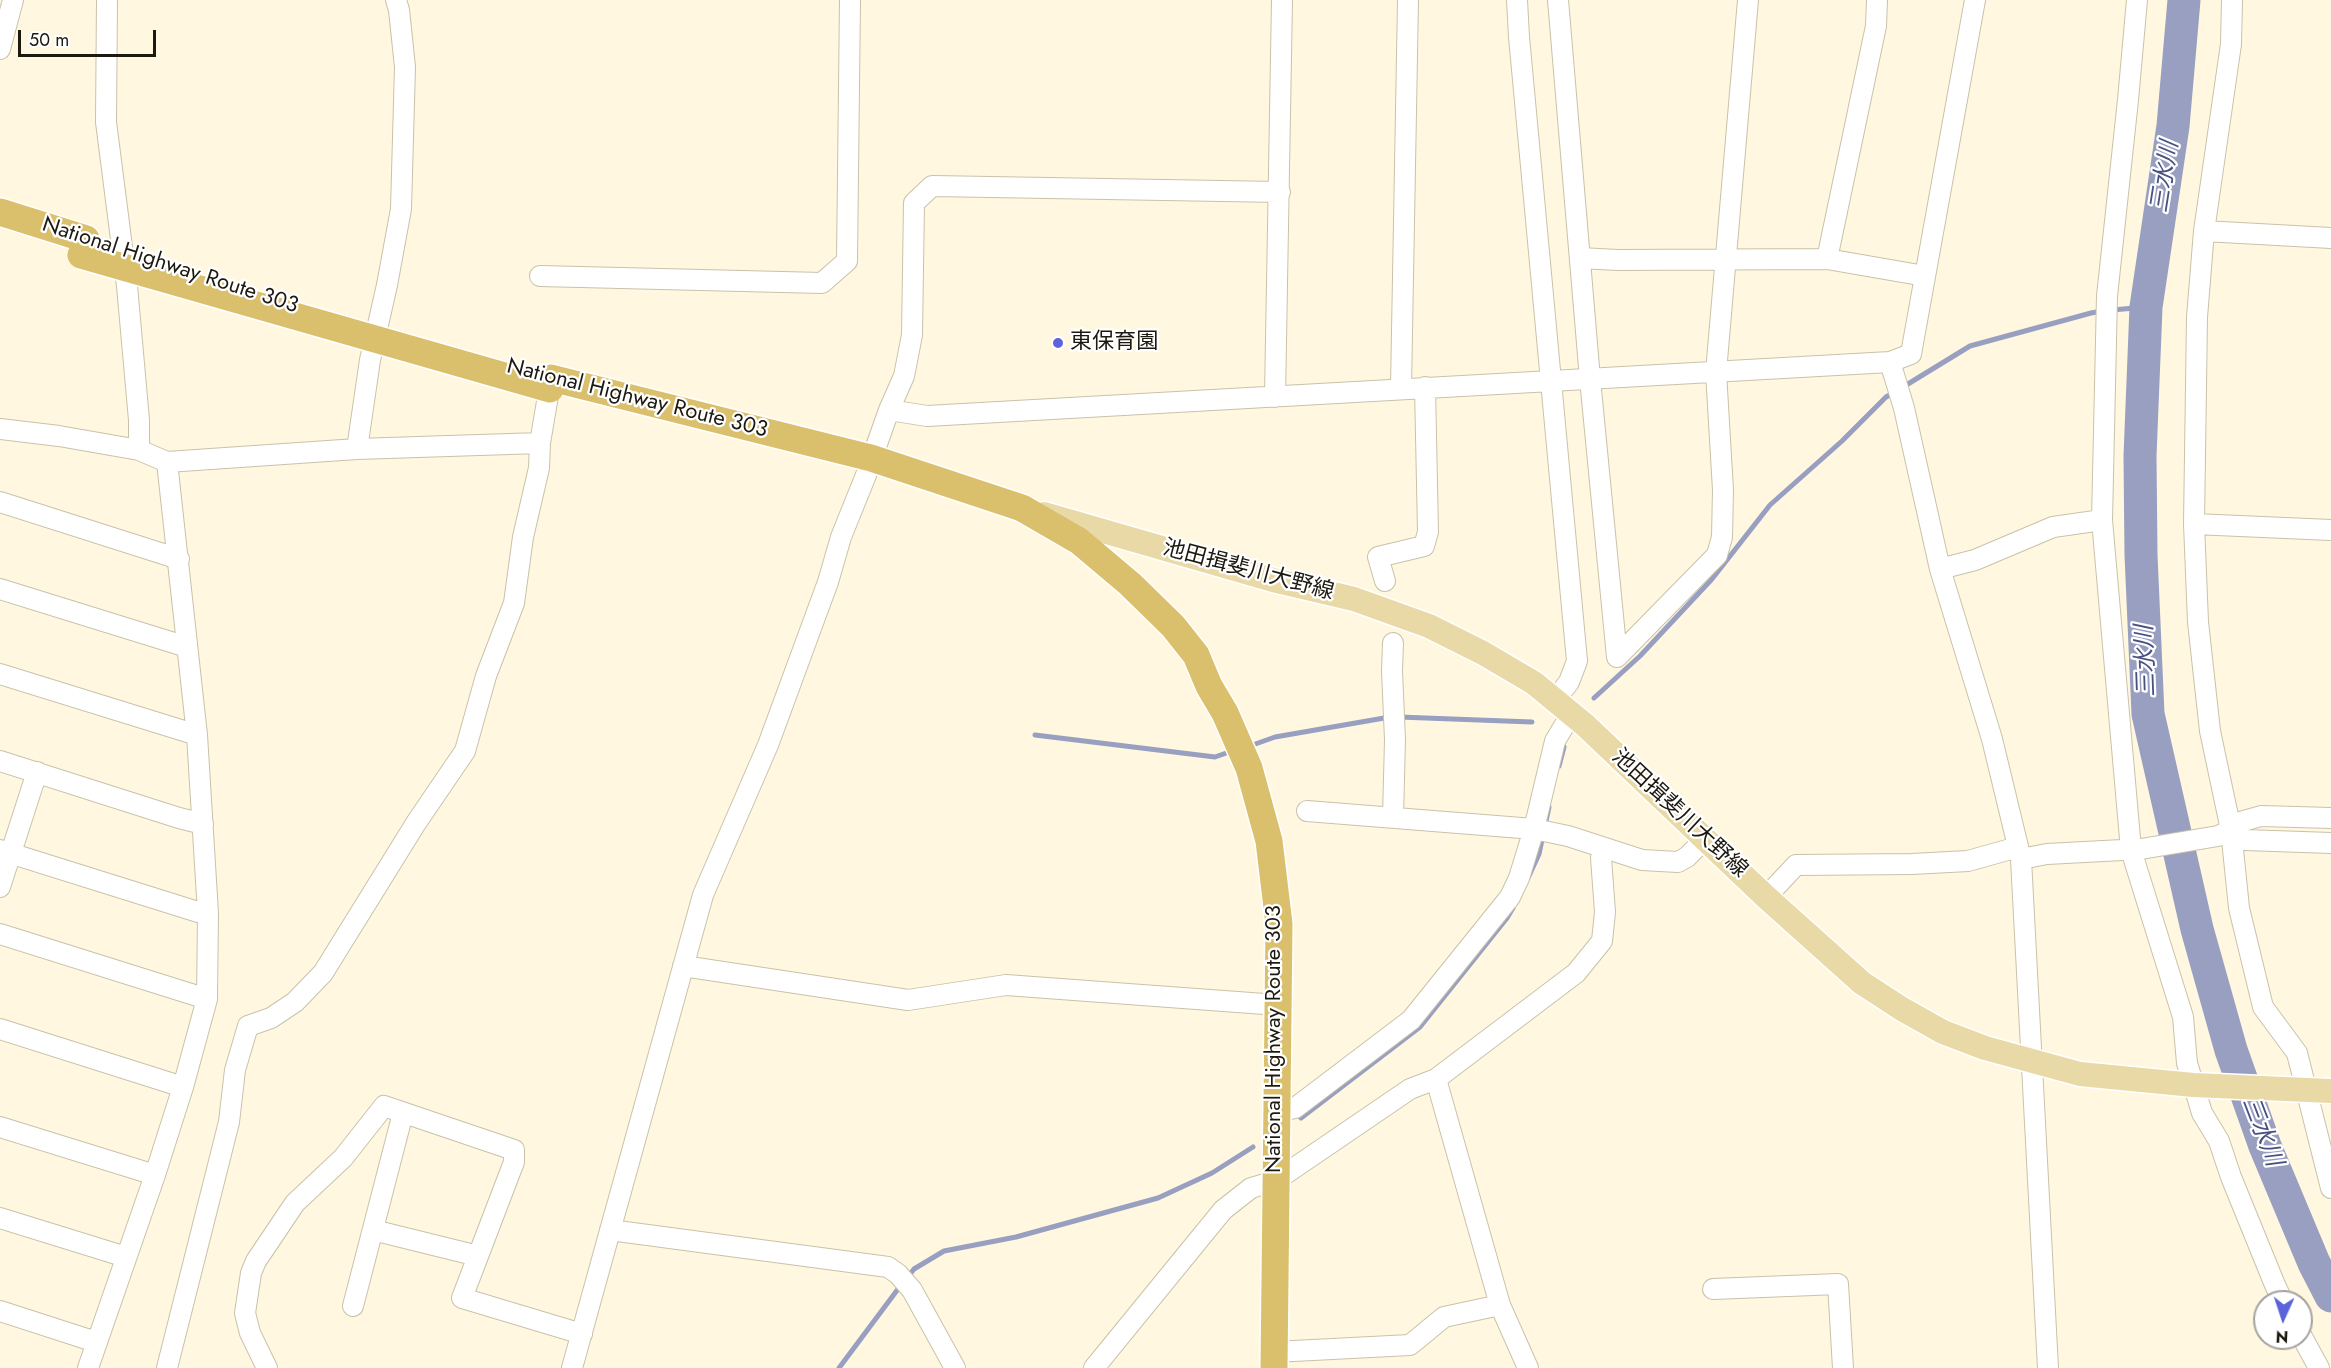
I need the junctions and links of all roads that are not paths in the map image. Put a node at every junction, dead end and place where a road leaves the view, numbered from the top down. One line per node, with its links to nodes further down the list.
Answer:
1 (13, 0): 14 (street)
2 (107, 0): 38 (street)
3 (396, 0): 37 (street)
4 (850, 0): 24 (street)
5 (1282, 0): 15 (street)
6 (1408, 0): 32 (street)
7 (1517, 0): 29 (street)
8 (1558, 0): 21 (street)
9 (1748, 0): 22 (street)
10 (1877, 0): 23 (street)
11 (1975, 0): 25 (street)
12 (2137, 0): 43 (street)
13 (2232, 0): 18 (street)
14 (0, 49)
15 (1280, 192): 33 (street); 34 (street)
16 (0, 212): 20 (highway, National Highway Route 303)
17 (0, 230): 20 (highway, National Highway Route 303)
18 (2204, 231): 19 (street); 44 (street)
19 (2331, 238)
20 (83, 247): 30 (highway, National Highway Route 303)
21 (1580, 258): 22 (street); 28 (street)
22 (1726, 259): 23 (street); 27 (street)
23 (1827, 259): 25 (street)
24 (540, 276)
25 (1925, 276): 26 (street)
26 (1892, 370): 27 (street); 47 (street)
27 (1716, 372): 28 (street); 28 (street)
28 (1590, 379): 29 (street)
29 (1550, 381): 31 (street); 54 (street)
30 (551, 384): 36 (street); 40 (highway, National Highway Route 303)
31 (1425, 387): 32 (street); 48 (street)
32 (1401, 388): 33 (street)
33 (1275, 397): 34 (street)
34 (889, 410): 40 (street)
35 (0, 429): 38 (street)
36 (540, 443): 37 (street); 104 (street)
37 (357, 448): 39 (street)
38 (139, 450): 39 (street)
39 (166, 462): 46 (street)
40 (869, 466): 42 (highway, National Highway Route 303); 53 (highway, National Highway Route 303); 74 (street)
41 (0, 502): 46 (street)
42 (1022, 508): 53 (highway, National Highway Route 303); 54 (main road, 池田揖斐川大野線)
43 (2102, 520): 47 (street); 67 (street)
44 (2194, 524): 45 (street); 63 (street)
45 (2331, 530)
46 (178, 558): 51 (street)
47 (1940, 569): 69 (street)
48 (1385, 581)
49 (0, 589): 51 (street)
50 (1393, 643): 59 (street)
51 (188, 647): 55 (street)
52 (0, 674): 55 (street)
53 (1209, 686): 76 (highway, National Highway Route 303)
54 (1563, 707): 62 (street); 64 (main road, 池田揖斐川大野線)
55 (197, 735): 61 (street)
56 (0, 760): 57 (street)
57 (37, 772): 61 (street); 68 (street)
58 (1307, 811): 59 (street)
59 (1393, 817): 62 (street)
60 (2331, 818): 63 (street)
61 (203, 824): 72 (street)
62 (1534, 829): 66 (street); 83 (street)
63 (2225, 833): 65 (street); 67 (street); 82 (street)
64 (1705, 839): 66 (street); 71 (main road, 池田揖斐川大野線)
65 (2331, 843)
66 (1604, 848): 79 (street)
67 (2136, 850): 69 (street); 80 (street)
68 (5, 852): 70 (street); 72 (street)
69 (2019, 853): 71 (street); 78 (street)
70 (0, 887)
71 (1766, 897): 78 (main road, 池田揖斐川大野線)
72 (208, 913): 75 (street)
73 (0, 934): 75 (street)
74 (682, 966): 76 (street); 91 (street)
75 (207, 999): 81 (street)
76 (1278, 1005): 83 (highway, National Highway Route 303)
77 (0, 1029): 81 (street)
78 (2031, 1062): 80 (main road, 池田揖斐川大野線); 111 (street)
79 (1436, 1079): 87 (street); 96 (street)
80 (2198, 1085): 82 (main road, 池田揖斐川大野線); 95 (street)
81 (183, 1087): 86 (street)
82 (2310, 1090): 88 (street)
83 (1276, 1112): 87 (highway, National Highway Route 303)
84 (403, 1113): 90 (street); 92 (street); 105 (street)
85 (0, 1127): 86 (street)
86 (155, 1174): 93 (street)
87 (1275, 1180): 102 (highway, National Highway Route 303); 108 (street)
88 (2331, 1188)
89 (0, 1218): 93 (street)
90 (373, 1230): 92 (street); 97 (street)
91 (610, 1230): 99 (street); 107 (street)
92 (478, 1256): 99 (street)
93 (126, 1257): 100 (street)
94 (1713, 1289): 110 (street)
95 (2277, 1290)
96 (1500, 1305): 102 (street); 109 (street)
97 (353, 1306)
98 (0, 1311): 100 (street)
99 (582, 1334): 106 (street)
100 (96, 1342): 103 (street)
101 (2309, 1350): 112 (street)
102 (1274, 1360)
103 (88, 1368)
104 (167, 1368)
105 (267, 1368)
106 (572, 1368)
107 (955, 1368)
108 (1094, 1368)
109 (1528, 1368)
110 (1843, 1368)
111 (2048, 1368)
112 (2319, 1368)

